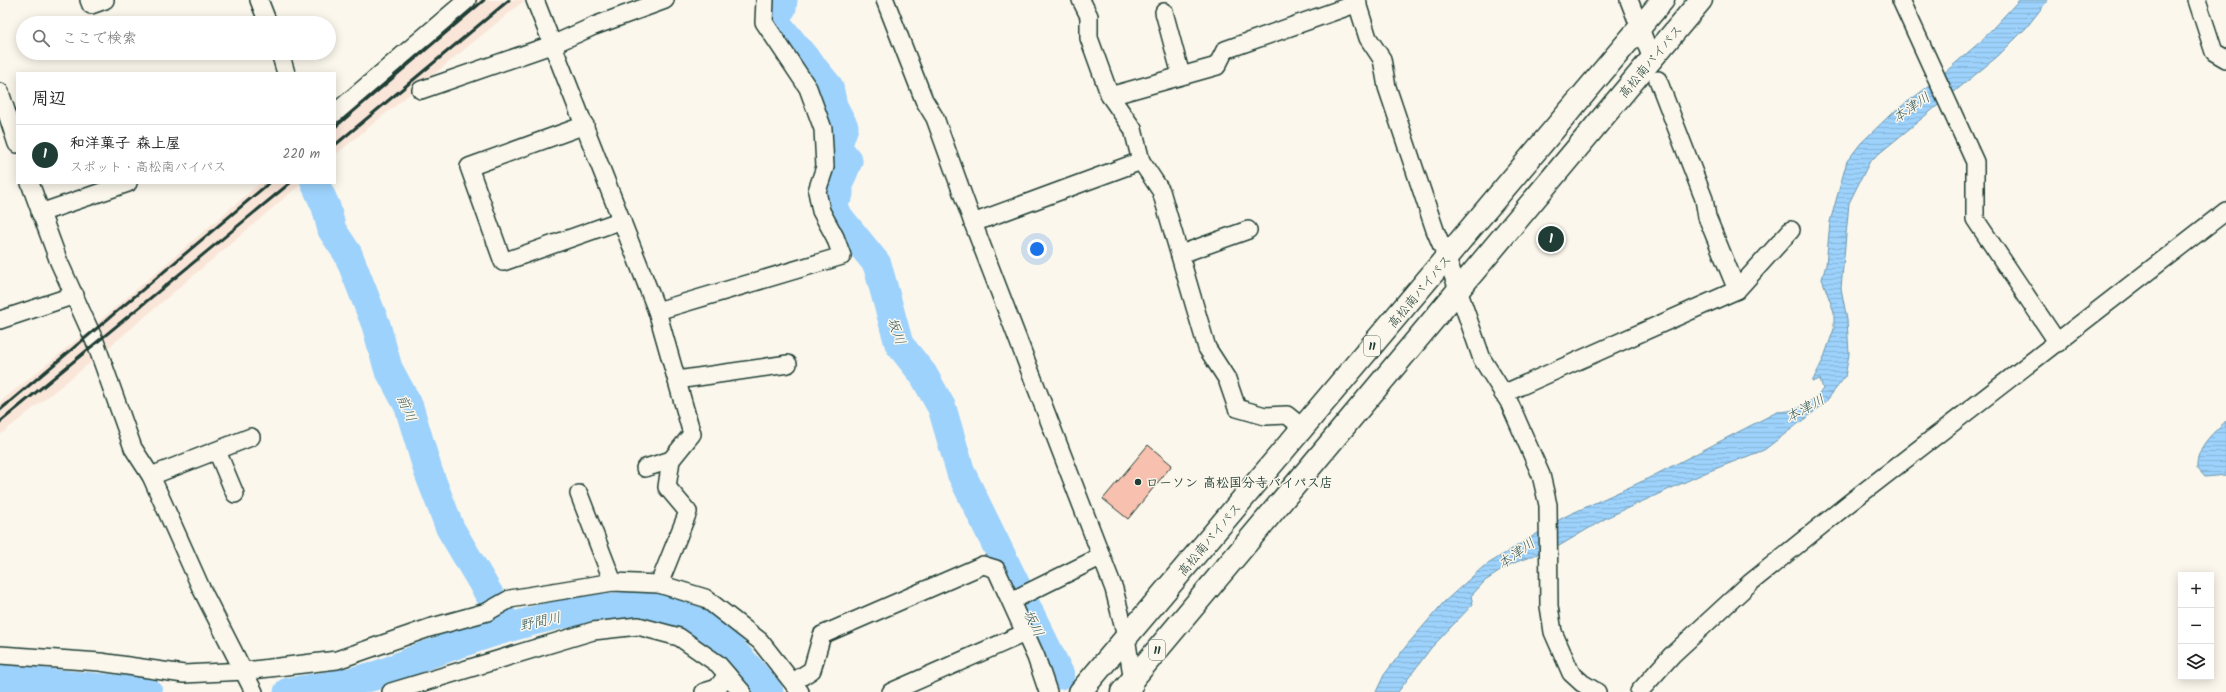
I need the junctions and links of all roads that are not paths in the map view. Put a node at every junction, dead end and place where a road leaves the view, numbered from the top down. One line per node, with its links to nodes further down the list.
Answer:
1 (89, 0): 2 (street)
2 (105, 0)
3 (259, 0): 17 (street)
4 (467, 0): 29 (street)
5 (535, 0): 19 (street)
6 (665, 0): 19 (street)
7 (765, 0): 46 (street)
8 (885, 0): 38 (street)
9 (1081, 0): 28 (street)
10 (1629, 0): 18 (street)
11 (1664, 0): 18 (highway, 高松南バイパス / 11)
12 (1701, 0): 20 (highway, 高松南バイパス / 11)
13 (1901, 0): 48 (street)
14 (2197, 0): 21 (street)
15 (1357, 2): 24 (street); 42 (street)
16 (1164, 12): 24 (street)
17 (265, 16)
18 (1639, 29): 20 (street); 42 (highway, 高松南バイパス / 11)
19 (554, 44): 26 (street); 30 (street)
20 (1652, 59): 43 (highway, 高松南バイパス / 11)
21 (2226, 59)
22 (282, 60): 23 (street)
23 (286, 72)
24 (1181, 76): 28 (street)
25 (1658, 80): 44 (street)
26 (421, 90)
27 (0, 92): 31 (street)
28 (1110, 96): 32 (street)
29 (336, 112)
30 (585, 125): 37 (street); 37 (street)
31 (16, 141)
32 (1141, 161): 38 (street); 41 (street)
33 (30, 184): 36 (street)
34 (125, 184): 36 (street)
35 (2226, 211): 48 (street)
36 (40, 212): 45 (street)
37 (622, 220): 46 (street)
38 (973, 223): 60 (street)
39 (1248, 230): 41 (street)
40 (1791, 230): 44 (street)
41 (1181, 254): 52 (street)
42 (1447, 258): 43 (street); 52 (highway, 高松南バイパス / 11)
43 (1458, 289): 51 (street); 70 (highway, 高松南バイパス / 11)
44 (1737, 290): 51 (street)
45 (75, 294): 47 (street); 57 (street)
46 (657, 312): 50 (street)
47 (0, 320)
48 (2058, 343): 78 (street)
49 (788, 364): 50 (street)
50 (677, 380): 55 (street)
51 (1503, 394): 77 (street)
52 (1303, 428): 65 (highway, 高松南バイパス / 11)
53 (251, 437): 54 (street)
54 (217, 450): 57 (street); 58 (street)
55 (671, 460): 56 (street); 62 (street)
56 (644, 468)
57 (152, 476): 68 (street)
58 (235, 494)
59 (580, 494): 61 (street)
60 (1100, 557): 63 (street); 65 (street)
61 (613, 582): 62 (street); 68 (street)
62 (659, 584): 69 (street)
63 (1019, 597): 64 (street); 69 (street)
64 (1025, 633): 74 (street); 75 (street)
65 (1126, 637): 70 (street); 76 (highway, 高松南バイパス / 11)
66 (0, 655): 68 (street)
67 (727, 674): 71 (street); 72 (street); 73 (street)
68 (249, 680)
69 (796, 687)
70 (1130, 688)
71 (391, 692)
72 (704, 692)
73 (742, 692)
74 (891, 692)
75 (1048, 692)
76 (1080, 692)
77 (1596, 692)
78 (1639, 692)

